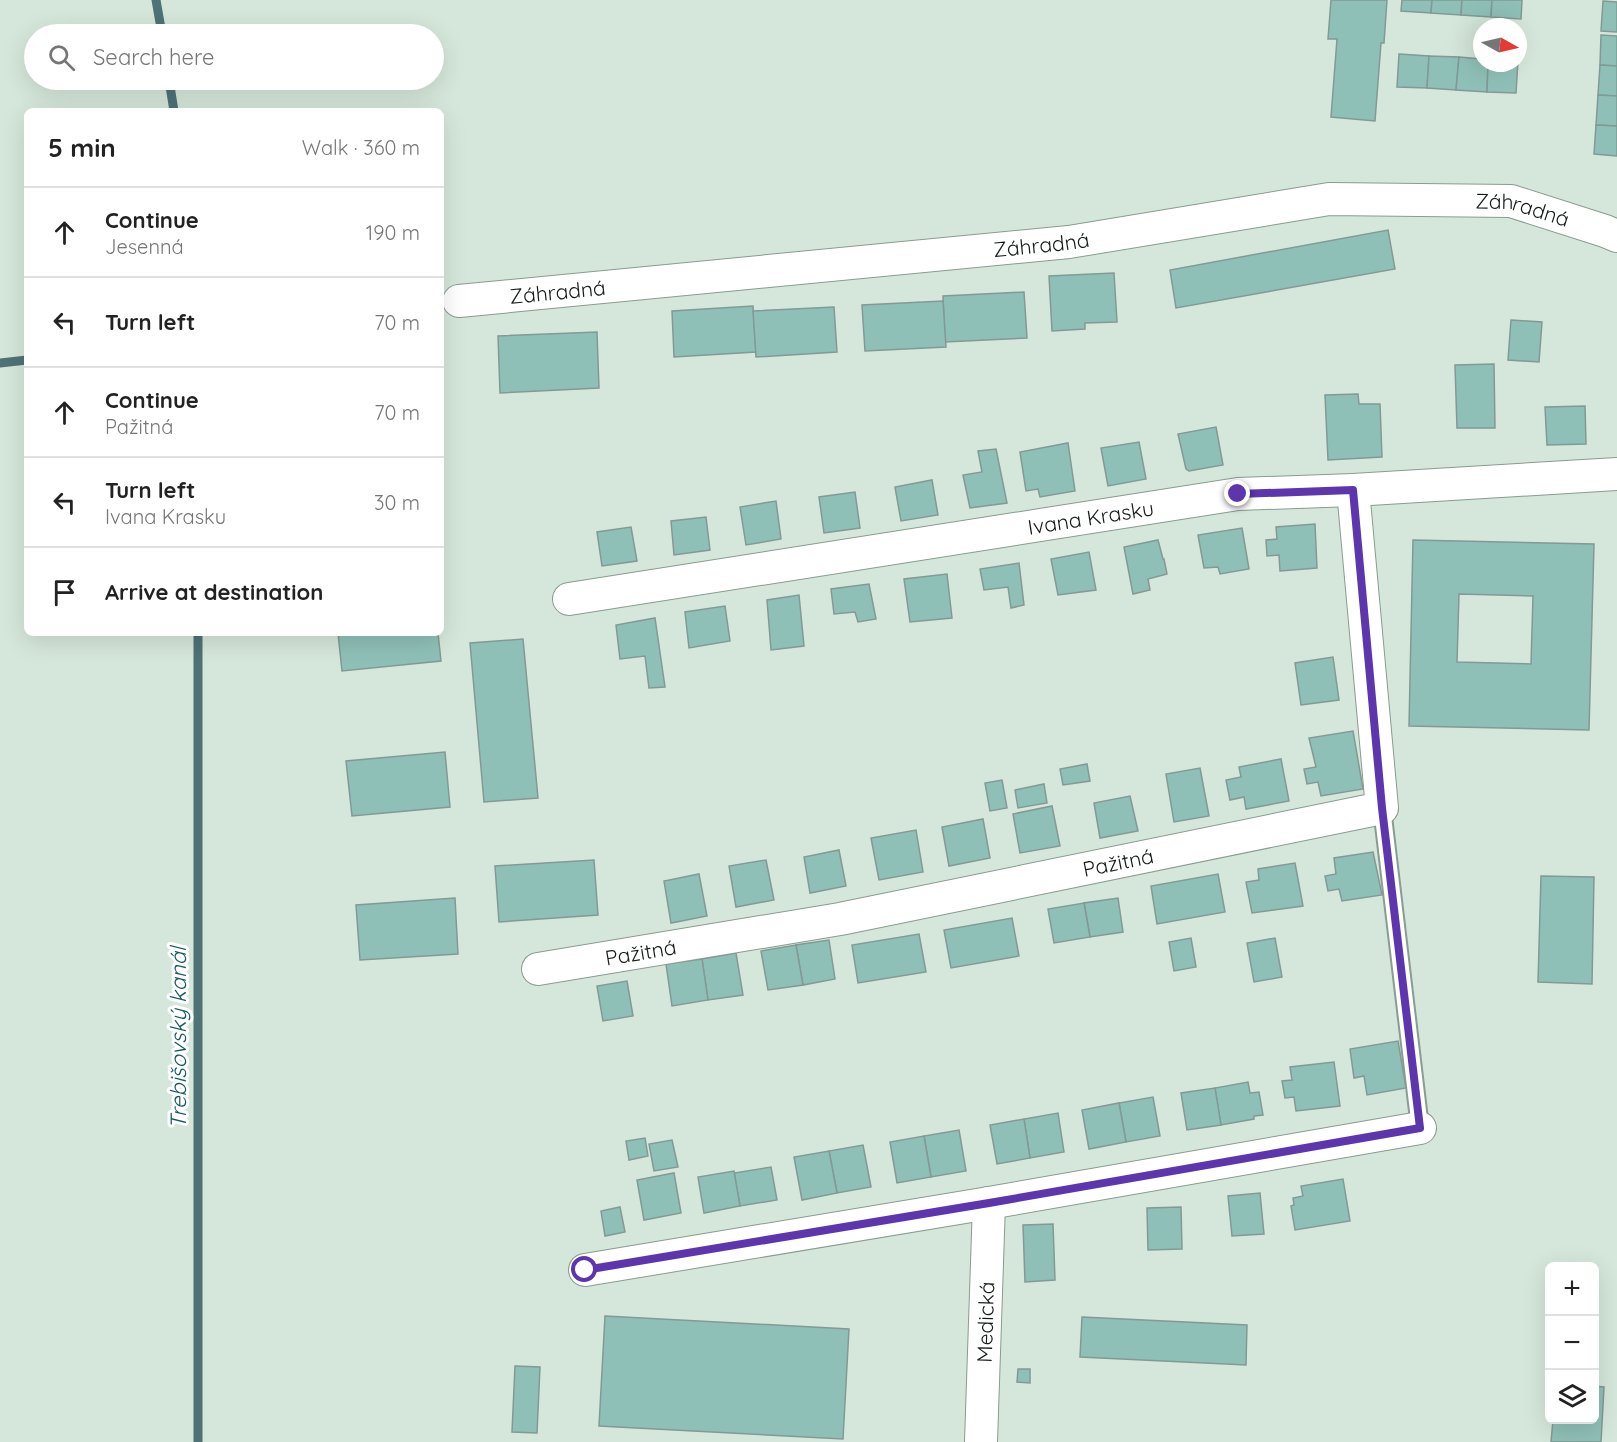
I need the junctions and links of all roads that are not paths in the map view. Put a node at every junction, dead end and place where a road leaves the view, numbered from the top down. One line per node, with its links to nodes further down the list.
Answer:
1 (1617, 236): 2 (street, Záhradná)
2 (459, 301)
3 (1617, 474): 4 (street, Ivana Krasku)
4 (1353, 490): 5 (street, Ivana Krasku); 6 (street)
5 (569, 599)
6 (1382, 808): 7 (street, Pažitná); 8 (lane)
7 (538, 969)
8 (1420, 1128): 9 (street)
9 (989, 1203): 10 (street); 11 (street, Medická)
10 (585, 1270)
11 (981, 1442)

